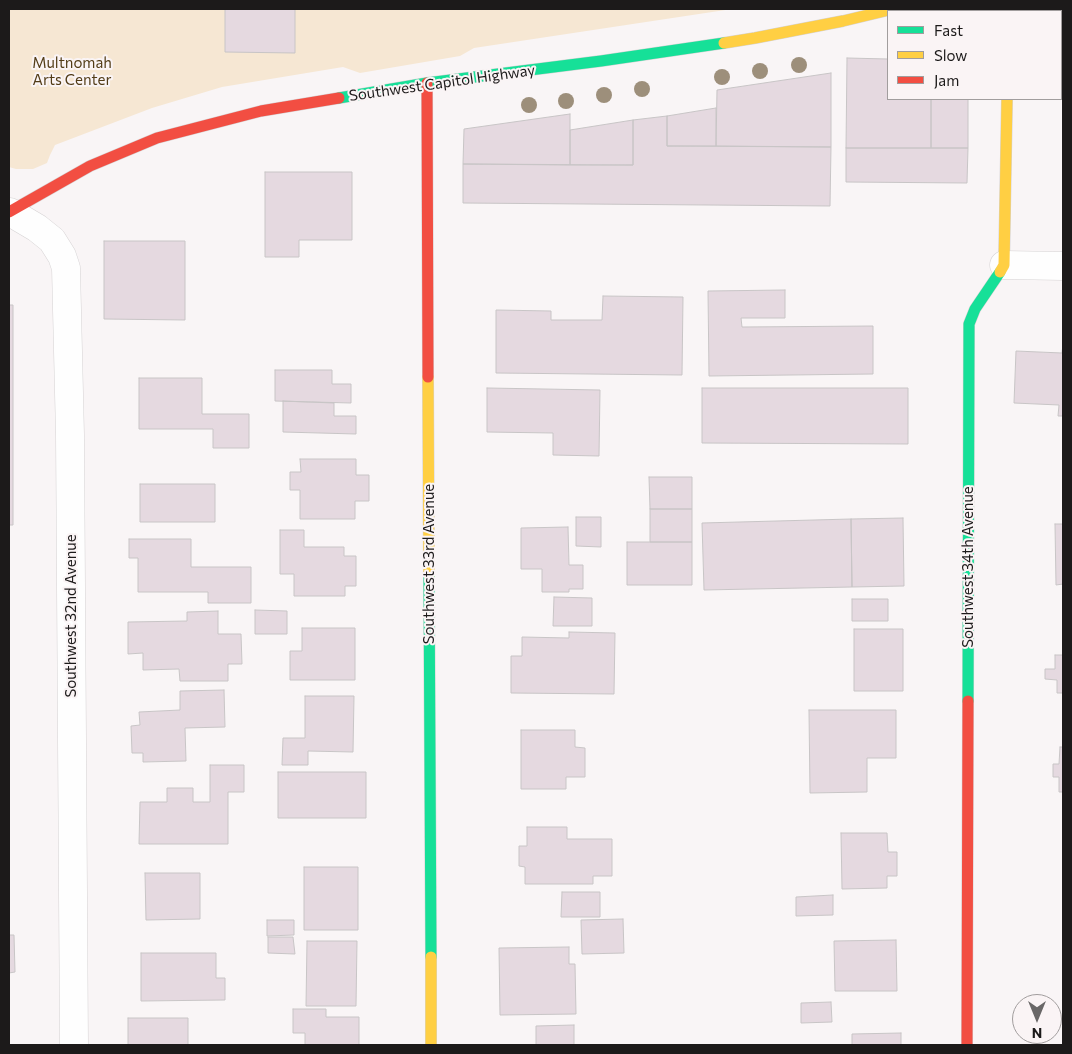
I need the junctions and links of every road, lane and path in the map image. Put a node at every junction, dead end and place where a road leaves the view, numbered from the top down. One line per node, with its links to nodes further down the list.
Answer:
1 (887, 10): 2 (street, Southwest Capitol Highway)
2 (427, 83): 4 (street, Southwest Capitol Highway); 8 (street, Southwest 33rd Avenue)
3 (1007, 100): 5 (street)
4 (9, 212): 7 (street, Southwest 32nd Avenue)
5 (1004, 265): 6 (street); 9 (street, Southwest 34th Avenue)
6 (1063, 266)
7 (74, 1045)
8 (431, 1045)
9 (967, 1045)

